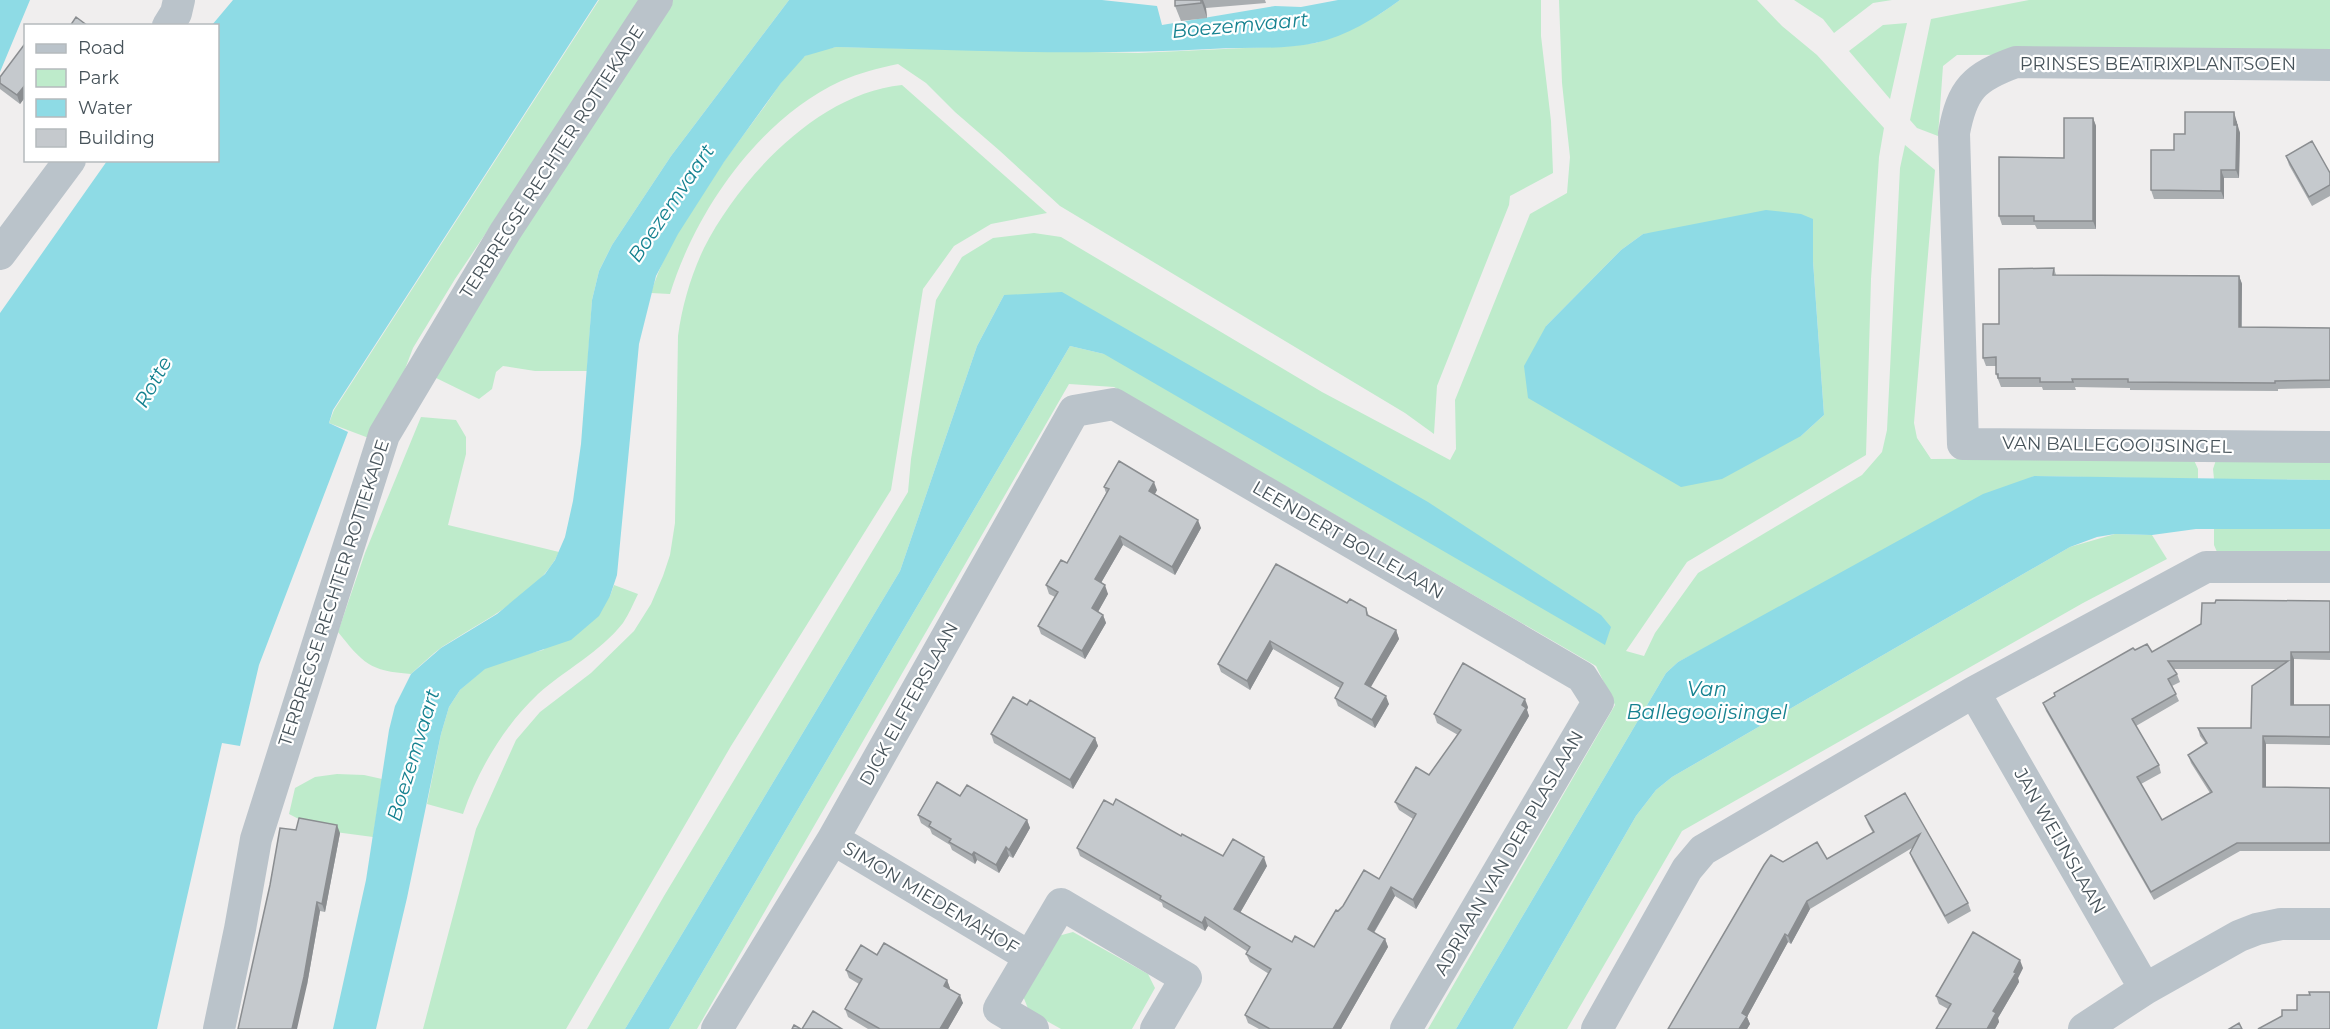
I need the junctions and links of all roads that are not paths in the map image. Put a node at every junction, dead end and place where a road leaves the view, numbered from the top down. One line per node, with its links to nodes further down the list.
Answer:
1 (179, 0): 3 (street)
2 (654, 4): 17 (street, TERBREGSE RECHTER ROTTEKADE)
3 (169, 24)
4 (2330, 65): 5 (street, PRINSES BEATRIXPLANTSOEN)
5 (1954, 133): 9 (street, VAN BALLEGOOIJSINGEL)
6 (69, 162): 7 (street)
7 (0, 254)
8 (1114, 404): 11 (street, LEENDERT BOLLELAAN); 13 (street, DICK ELFFERSLAAN)
9 (2330, 447)
10 (2330, 567): 12 (street)
11 (1582, 677): 21 (street, ADRIAAN VAN DER PLASLAAN)
12 (1974, 692): 16 (street, JAN WEIJNSLAAN); 22 (street)
13 (833, 839): 15 (street, SIMON MIEDEMAHOF); 18 (street, DICK ELFFERSLAAN)
14 (2330, 924): 16 (street)
15 (1030, 957): 19 (street, SIMON MIEDEMAHOF); 20 (street, SIMON MIEDEMAHOF)
16 (2145, 989): 23 (street)
17 (219, 1029)
18 (717, 1029)
19 (1033, 1029)
20 (1156, 1029)
21 (1406, 1029)
22 (1596, 1029)
23 (2084, 1029)

